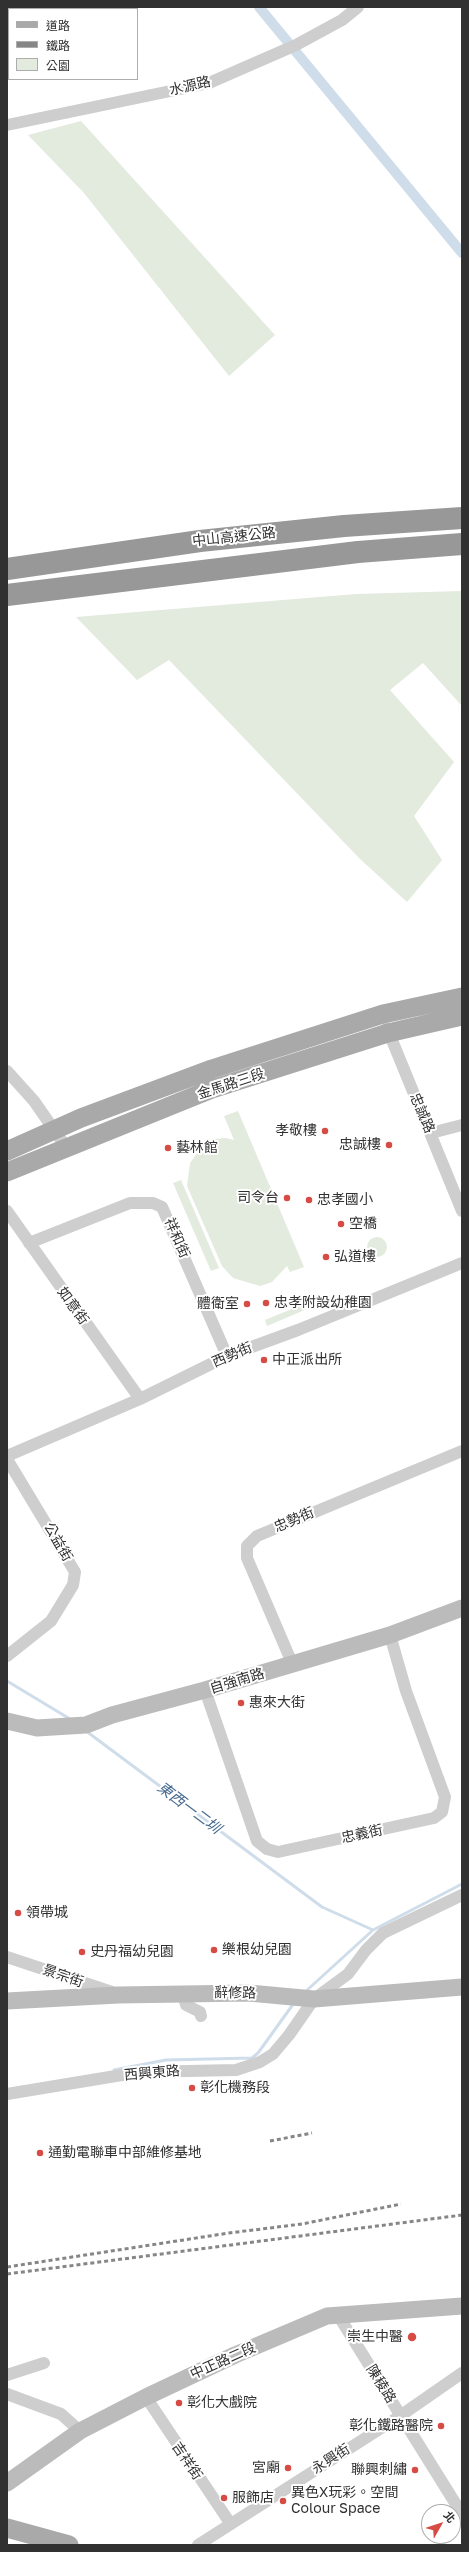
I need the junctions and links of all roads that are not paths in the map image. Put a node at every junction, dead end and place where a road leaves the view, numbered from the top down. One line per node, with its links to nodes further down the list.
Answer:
1 (358, 7): 2 (street, 水源路)
2 (7, 125)
3 (462, 518): 5 (highway, 中山高速公路)
4 (462, 544): 6 (highway, 中山高速公路)
5 (7, 569)
6 (7, 595)
7 (462, 997): 8 (main road, 金馬路三段)
8 (383, 1014): 10 (street, 忠誠路); 13 (main road, 金馬路三段)
9 (462, 1016): 10 (main road, 金馬路三段)
10 (388, 1033): 14 (street, 忠誠路); 15 (main road, 金馬路三段)
11 (7, 1071): 13 (street)
12 (462, 1125): 14 (street)
13 (55, 1129): 15 (street); 16 (main road, 金馬路三段)
14 (431, 1132): 19 (street, 忠誠路)
15 (66, 1147): 17 (main road, 金馬路三段)
16 (7, 1151)
17 (7, 1172)
18 (7, 1211): 20 (street, 如意街)
19 (462, 1212)
20 (28, 1243): 22 (street, 祥和街); 23 (street, 如意街)
21 (462, 1263): 22 (street, 西勢街)
22 (227, 1356): 23 (street, 西勢街)
23 (140, 1400): 25 (street, 西勢街)
24 (462, 1451): 29 (street, 忠勢街)
25 (7, 1457): 28 (street, 公益街)
26 (462, 1608): 27 (street, 自強南路)
27 (390, 1635): 29 (street, 自強南路); 30 (street, 忠義街)
28 (7, 1656)
29 (292, 1663): 30 (street, 自強南路)
30 (205, 1690): 31 (street, 自強南路)
31 (7, 1721)
32 (462, 1895): 37 (street, 西興東路)
33 (7, 1957): 36 (street, 景宗街)
34 (462, 1987): 37 (street, 辭修路)
35 (183, 1994): 36 (street, 辭修路); 37 (street, 辭修路); 39 (street)
36 (118, 1995): 38 (street, 辭修路)
37 (305, 1998): 40 (street, 西興東路)
38 (7, 2001)
39 (201, 2016)
40 (7, 2094)
41 (462, 2306): 42 (street, 中正路二段)
42 (338, 2315): 47 (street, 中正路二段); 48 (street, 陳稜路)
43 (44, 2363): 45 (street)
44 (462, 2373): 48 (street, 永興街)
45 (7, 2375)
46 (7, 2394): 49 (street)
47 (146, 2397): 49 (street, 中正路二段); 52 (street, 吉祥街)
48 (400, 2416): 51 (street, 陳稜路); 52 (street, 永興街)
49 (80, 2431): 50 (street, 中正路二段)
50 (7, 2483)
51 (462, 2514)
52 (230, 2523): 55 (street, 永興街)
53 (7, 2528): 54 (main road)
54 (69, 2545)
55 (198, 2545)

